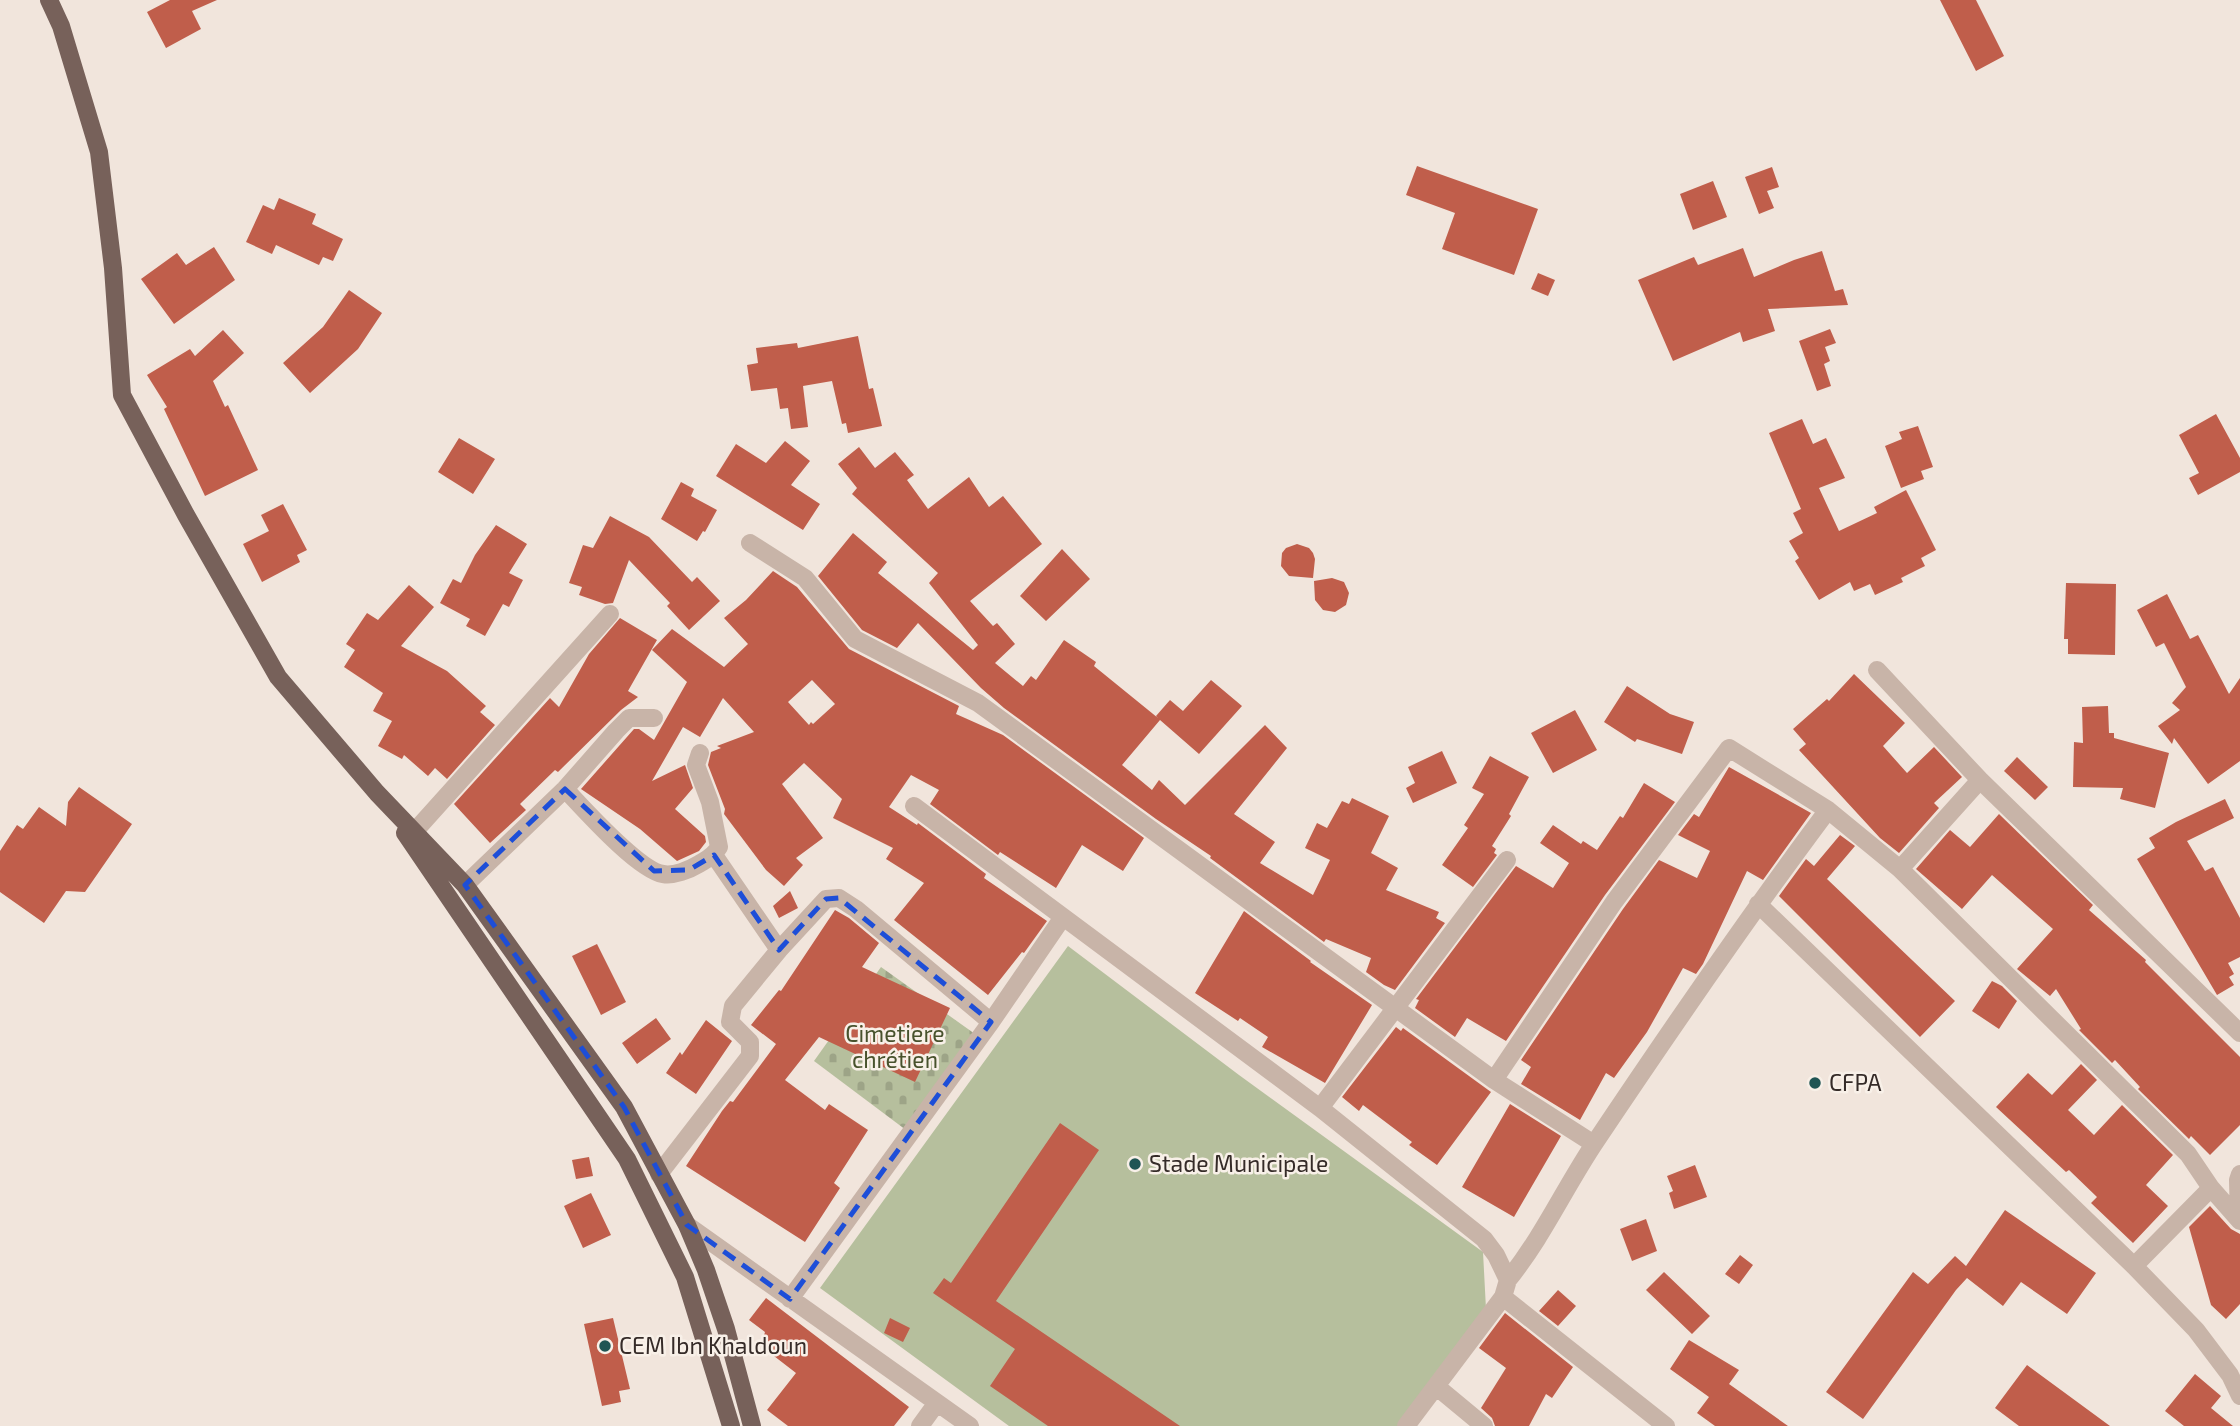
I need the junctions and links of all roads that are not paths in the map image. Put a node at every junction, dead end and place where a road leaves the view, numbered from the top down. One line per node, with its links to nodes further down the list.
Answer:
1 (49, 0): 9 (main road)
2 (750, 543): 20 (street)
3 (610, 614): 12 (street)
4 (1877, 670): 7 (street)
5 (654, 718): 8 (street)
6 (699, 752): 13 (street)
7 (1980, 780): 15 (street); 22 (street)
8 (565, 789): 13 (street); 16 (street)
9 (377, 793): 12 (main road); 37 (main road)
10 (914, 806): 18 (street)
11 (1828, 810): 15 (street); 17 (street); 23 (street)
12 (415, 831): 16 (main road)
13 (714, 855): 19 (street)
14 (1507, 860): 20 (street)
15 (1900, 869): 28 (street)
16 (464, 885): 26 (main road)
17 (1758, 904): 25 (street); 31 (street)
18 (1063, 917): 21 (street); 24 (street)
19 (779, 950): 21 (street); 26 (street)
20 (1396, 1007): 23 (street); 24 (street)
21 (991, 1022): 33 (street)
22 (2240, 1032)
23 (1494, 1080): 25 (street)
24 (1320, 1108): 32 (street)
25 (1594, 1144): 32 (street)
26 (659, 1174): 30 (main road)
27 (2240, 1174): 29 (street)
28 (2211, 1188): 29 (street); 31 (street)
29 (2240, 1221)
30 (687, 1225): 33 (street); 38 (main road)
31 (2134, 1266): 35 (street)
32 (1506, 1288): 34 (street); 43 (street)
33 (790, 1299): 36 (street)
34 (1437, 1387): 41 (street); 42 (street)
35 (2240, 1396)
36 (936, 1404): 39 (street); 40 (street)
37 (731, 1426)
38 (752, 1426)
39 (920, 1426)
40 (970, 1426)
41 (1406, 1426)
42 (1484, 1426)
43 (1666, 1426)

